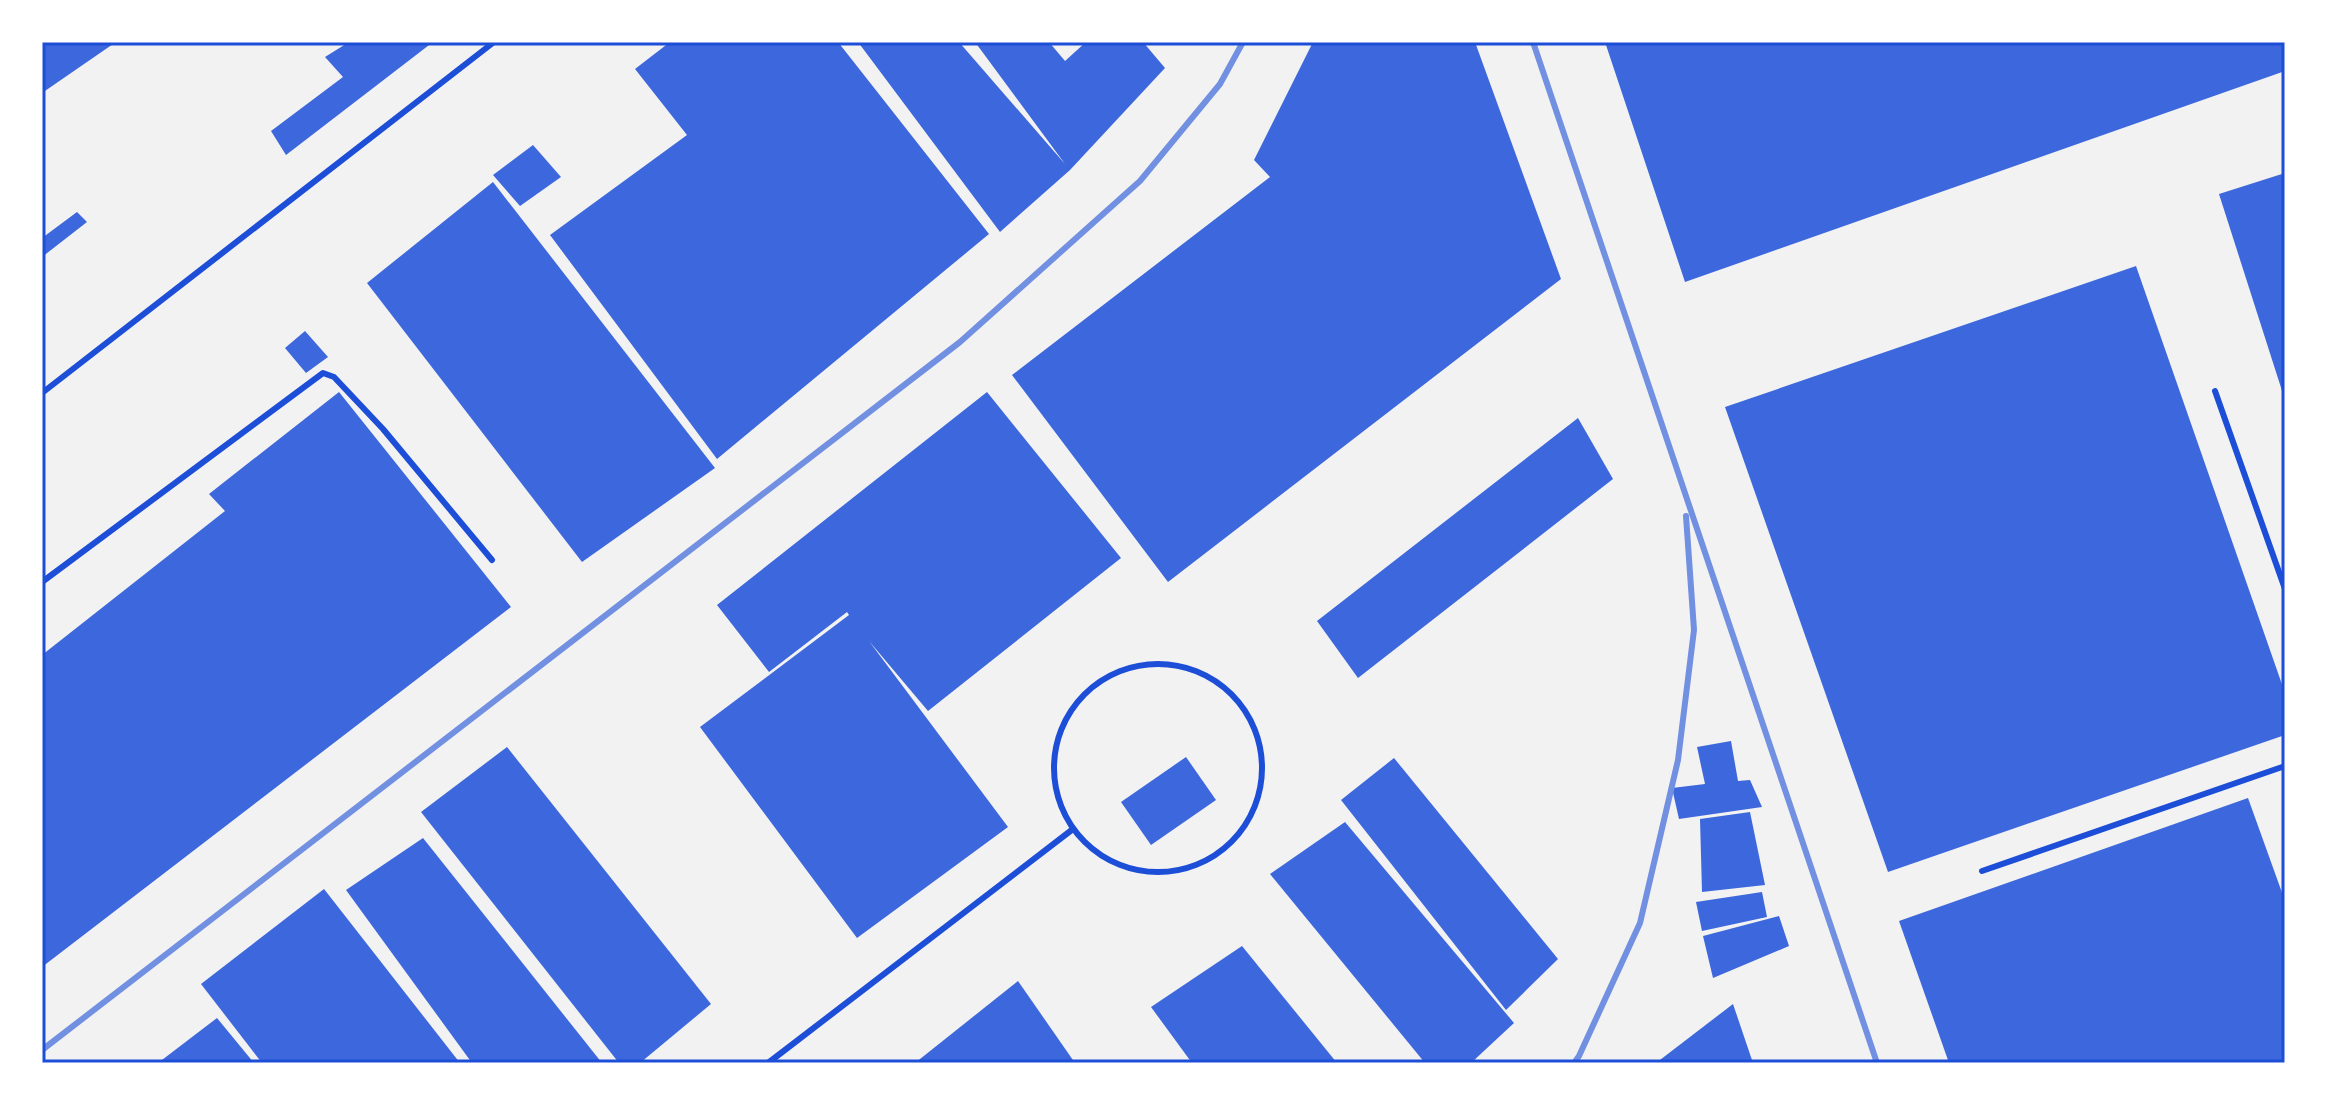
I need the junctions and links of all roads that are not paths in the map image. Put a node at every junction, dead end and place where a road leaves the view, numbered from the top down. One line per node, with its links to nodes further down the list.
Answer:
1 (494, 42): 3 (lane)
2 (2215, 391): 6 (lane)
3 (42, 393)
4 (492, 560): 5 (lane)
5 (42, 582)
6 (2285, 589)
7 (2285, 766): 9 (lane)
8 (1073, 829): 8 (lane); 10 (lane)
9 (1982, 871)
10 (768, 1063)

